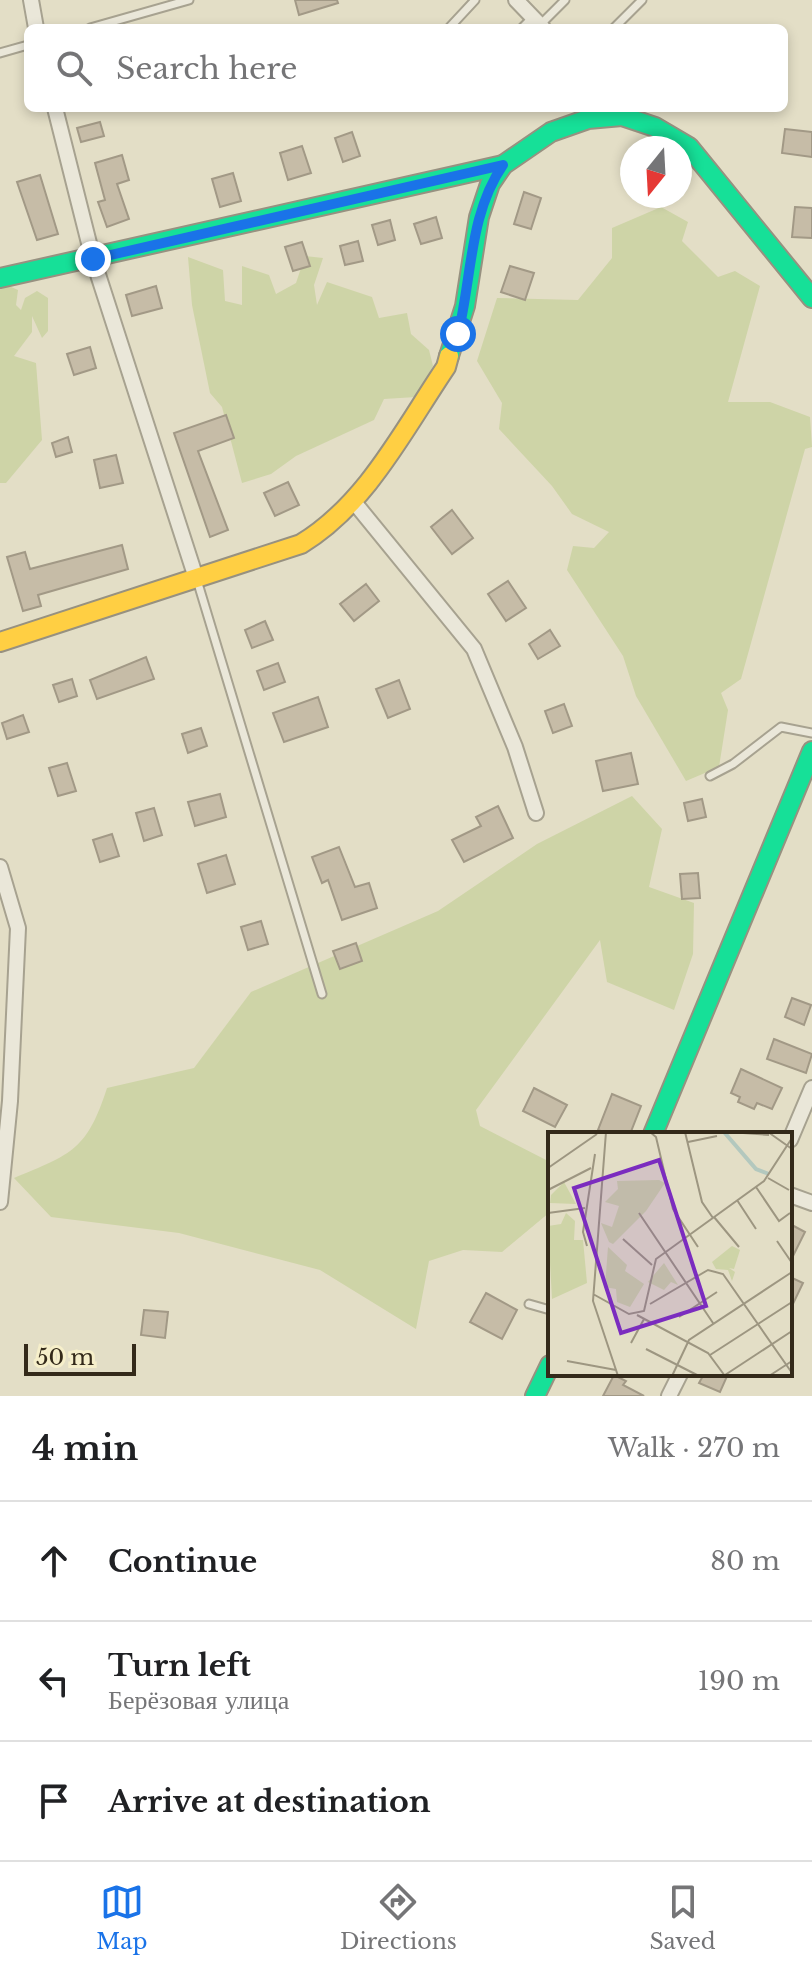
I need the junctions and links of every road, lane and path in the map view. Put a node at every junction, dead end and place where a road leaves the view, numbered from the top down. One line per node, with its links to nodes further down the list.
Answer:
1 (31, 0): 7 (street)
2 (189, 0): 8 (lane)
3 (475, 0): 9 (lane)
4 (565, 0): 11 (lane)
5 (642, 0): 12 (lane)
6 (519, 1): 10 (street)
7 (35, 24)
8 (104, 24)
9 (453, 24)
10 (533, 24)
11 (535, 24)
12 (618, 24)
13 (24, 46): 14 (lane)
14 (0, 53)
15 (56, 112): 18 (street)
16 (619, 112): 17 (street); 20 (street)
17 (503, 165): 18 (street); 21 (street)
18 (93, 259): 19 (street); 22 (street)
19 (0, 278)
20 (812, 298)
21 (354, 502): 22 (street); 28 (street)
22 (196, 578): 23 (street); 30 (lane)
23 (0, 642)
24 (812, 733): 26 (lane)
25 (812, 751): 27 (street)
26 (710, 776)
27 (806, 784): 32 (street)
28 (536, 813)
29 (0, 867): 35 (street)
30 (322, 994)
31 (812, 1088): 33 (street)
32 (654, 1132)
33 (792, 1135)
34 (792, 1196): 36 (street)
35 (0, 1202)
36 (812, 1203)
37 (529, 1304): 38 (lane)
38 (548, 1309)
39 (548, 1369): 41 (street)
40 (679, 1376): 42 (street)
41 (535, 1396)
42 (669, 1396)

